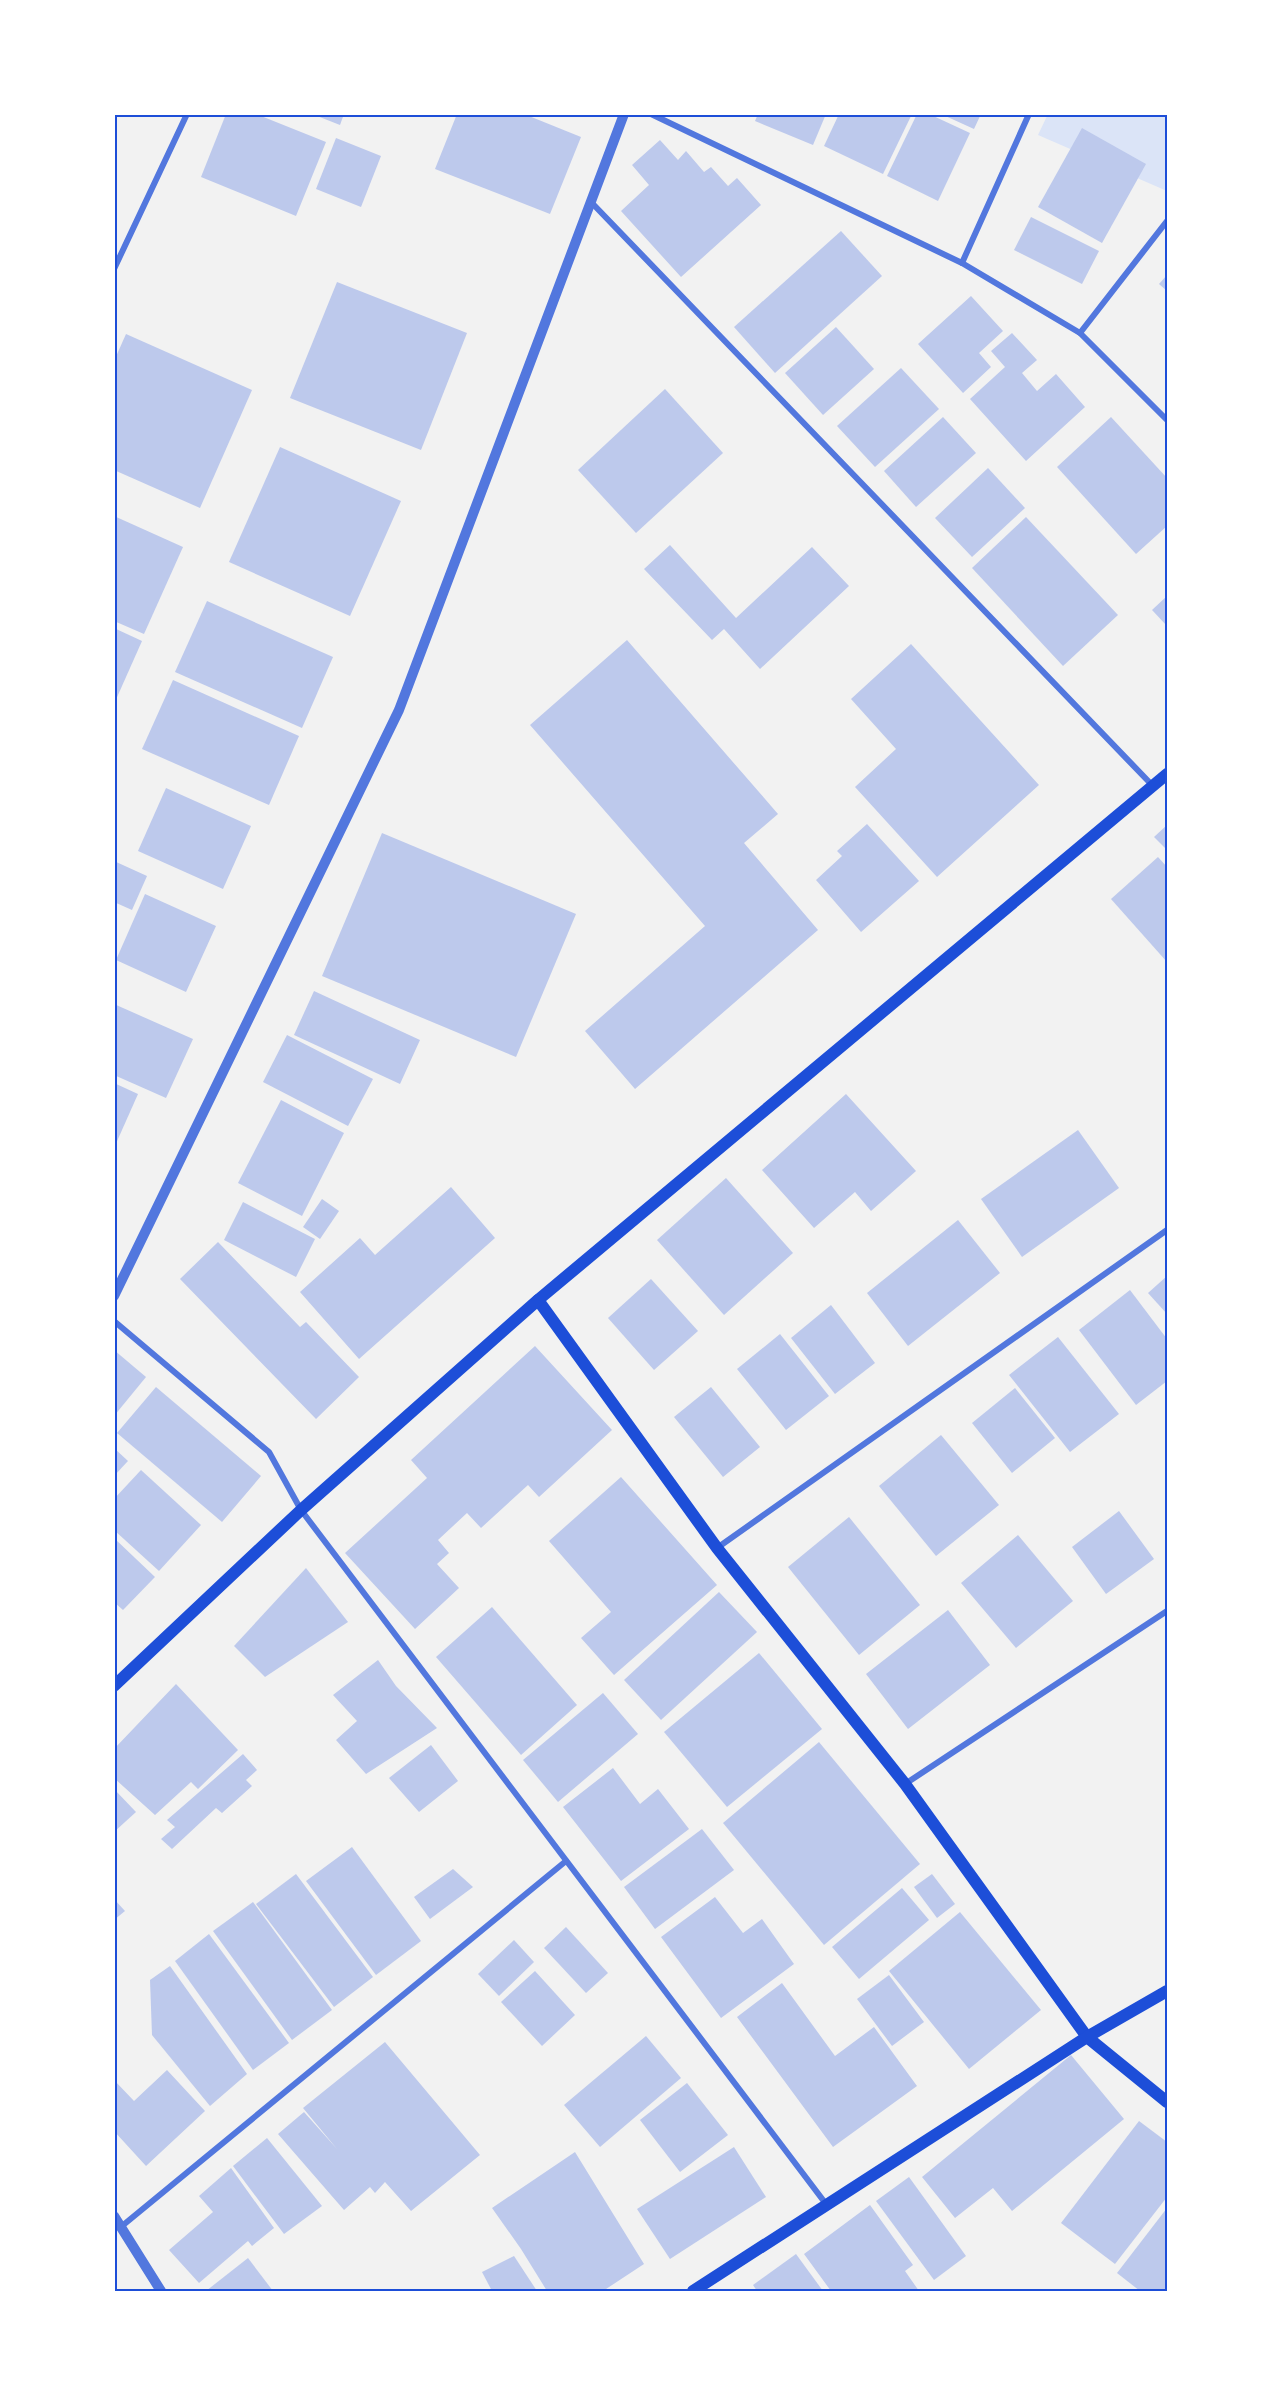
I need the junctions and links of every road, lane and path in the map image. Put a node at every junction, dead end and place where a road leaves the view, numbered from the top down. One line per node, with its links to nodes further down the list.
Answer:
1 (187, 114): 8 (street)
2 (624, 114): 5 (street)
3 (651, 114): 7 (street)
4 (1029, 114): 7 (street)
5 (591, 202): 12 (street); 14 (street)
6 (1167, 221): 9 (street)
7 (962, 262): 9 (street)
8 (114, 269)
9 (1080, 333): 10 (street)
10 (1167, 420)
11 (1167, 774): 12 (main road)
12 (1152, 785): 15 (main road)
13 (1167, 1230): 18 (street)
14 (114, 1296)
15 (538, 1300): 17 (main road); 18 (main road)
16 (114, 1321): 17 (street)
17 (301, 1510): 20 (main road); 22 (street)
18 (717, 1548): 21 (main road)
19 (1167, 1611): 21 (street)
20 (114, 1686)
21 (905, 1784): 24 (main road)
22 (566, 1861): 26 (street); 28 (street)
23 (1167, 1991): 24 (main road)
24 (1087, 2037): 25 (main road); 26 (main road)
25 (1167, 2102)
26 (826, 2204): 30 (main road)
27 (114, 2216): 28 (street)
28 (122, 2226): 29 (street)
29 (161, 2291)
30 (693, 2291)

